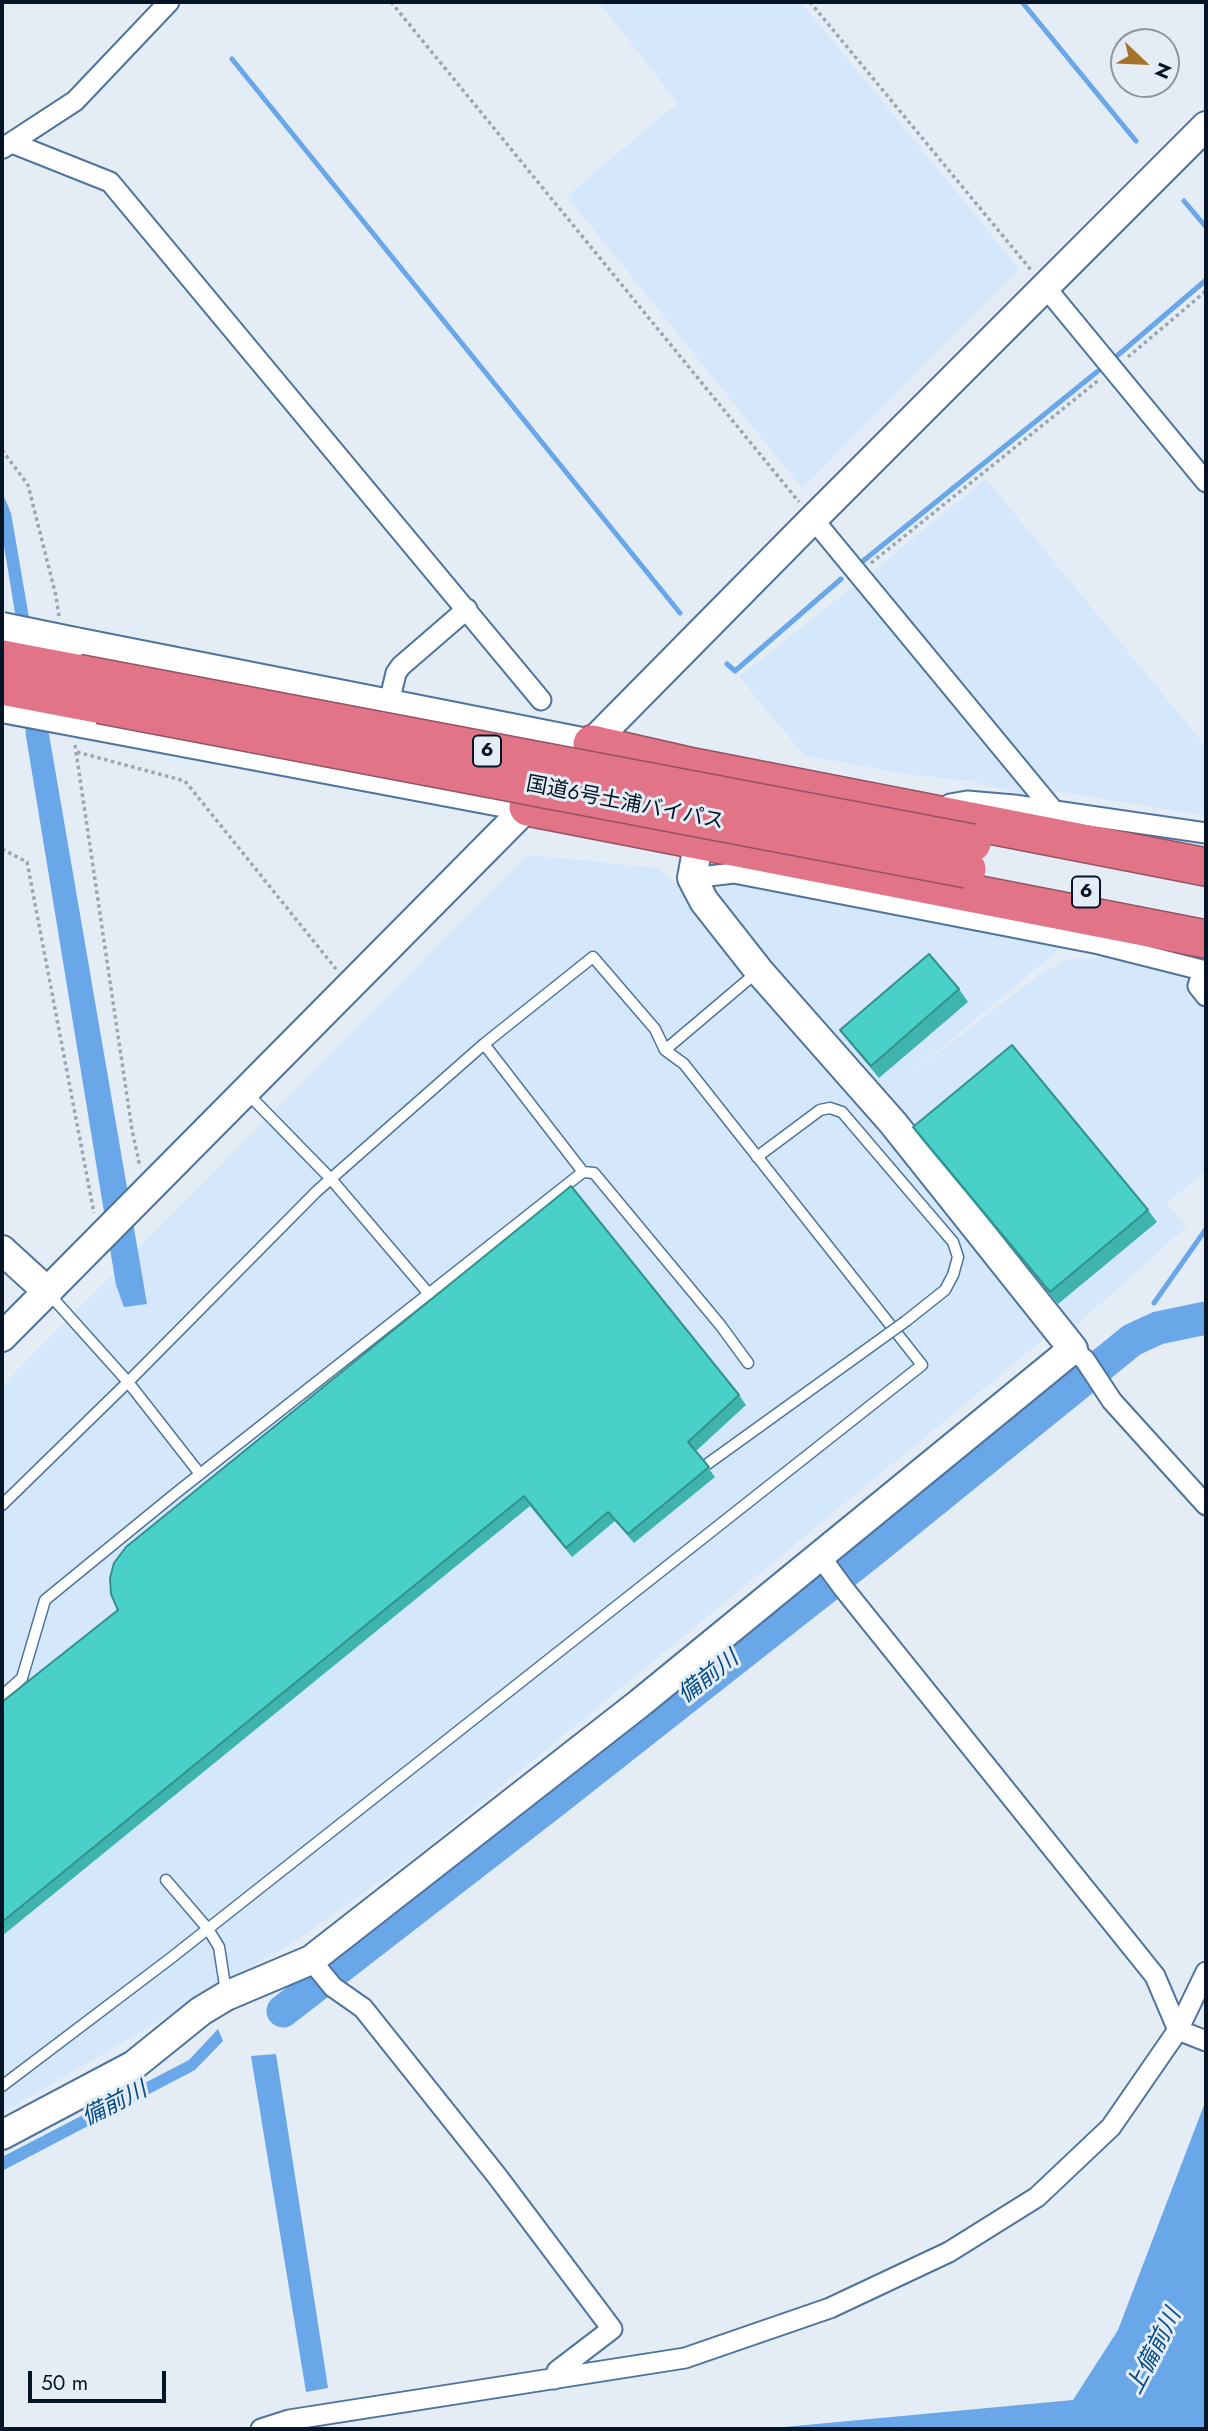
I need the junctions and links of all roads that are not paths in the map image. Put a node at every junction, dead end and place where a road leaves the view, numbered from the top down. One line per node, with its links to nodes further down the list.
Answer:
1 (169, 2): 3 (street)
2 (1206, 126): 4 (street)
3 (7, 146): 7 (street)
4 (1046, 288): 5 (street); 6 (street)
5 (1206, 482)
6 (813, 519): 14 (street); 18 (street)
7 (467, 609): 11 (street); 12 (street)
8 (2, 627): 12 (street, bridge)
9 (2, 659): 22 (highway, 国道6号土浦バイパス / 6, bridge)
10 (2, 685): 22 (highway, 国道6号土浦バイパス / 6, bridge)
11 (541, 699)
12 (388, 705): 14 (street); 16 (street)
13 (2, 708): 16 (street, bridge)
14 (592, 744): 15 (highway); 17 (street)
15 (693, 767): 19 (highway); 21 (street)
16 (373, 778): 17 (street)
17 (528, 807): 21 (highway); 32 (street)
18 (1055, 811): 19 (street); 20 (street)
19 (938, 814): 23 (highway)
20 (1206, 833)
21 (698, 840): 24 (street); 27 (highway)
22 (969, 856): 25 (highway, 国道6号土浦バイパス / 6); 26 (highway, 国道6号土浦バイパス / 6)
23 (1206, 867)
24 (692, 878): 27 (street); 28 (street)
25 (1206, 888)
26 (1206, 916)
27 (1205, 960): 29 (street)
28 (759, 971): 31 (lane); 40 (street)
29 (1206, 996)
30 (484, 1044): 31 (lane); 34 (lane); 35 (lane)
31 (665, 1050): 33 (lane)
32 (246, 1092): 35 (lane); 37 (street)
33 (757, 1157): 43 (lane, bridge); 50 (lane)
34 (583, 1172): 38 (lane); 41 (lane)
35 (331, 1179): 38 (lane); 42 (lane)
36 (2, 1250): 37 (street)
37 (48, 1292): 39 (street); 42 (lane)
38 (429, 1294): 44 (lane)
39 (2, 1338)
40 (1079, 1354): 46 (street); 47 (street)
41 (748, 1363)
42 (128, 1382): 44 (lane); 45 (lane)
43 (706, 1465)
44 (200, 1474): 48 (lane)
45 (2, 1505)
46 (1206, 1505)
47 (825, 1562): 51 (street); 54 (street)
48 (2, 1696)
49 (166, 1880): 50 (lane)
50 (208, 1929): 53 (lane); 56 (lane)
51 (316, 1966): 53 (street); 58 (street)
52 (1206, 1972): 54 (street)
53 (226, 1996): 57 (street)
54 (1178, 2030): 55 (street); 58 (street)
55 (1206, 2041)
56 (2, 2086)
57 (2, 2135)
58 (554, 2379): 59 (street)
59 (261, 2429)

